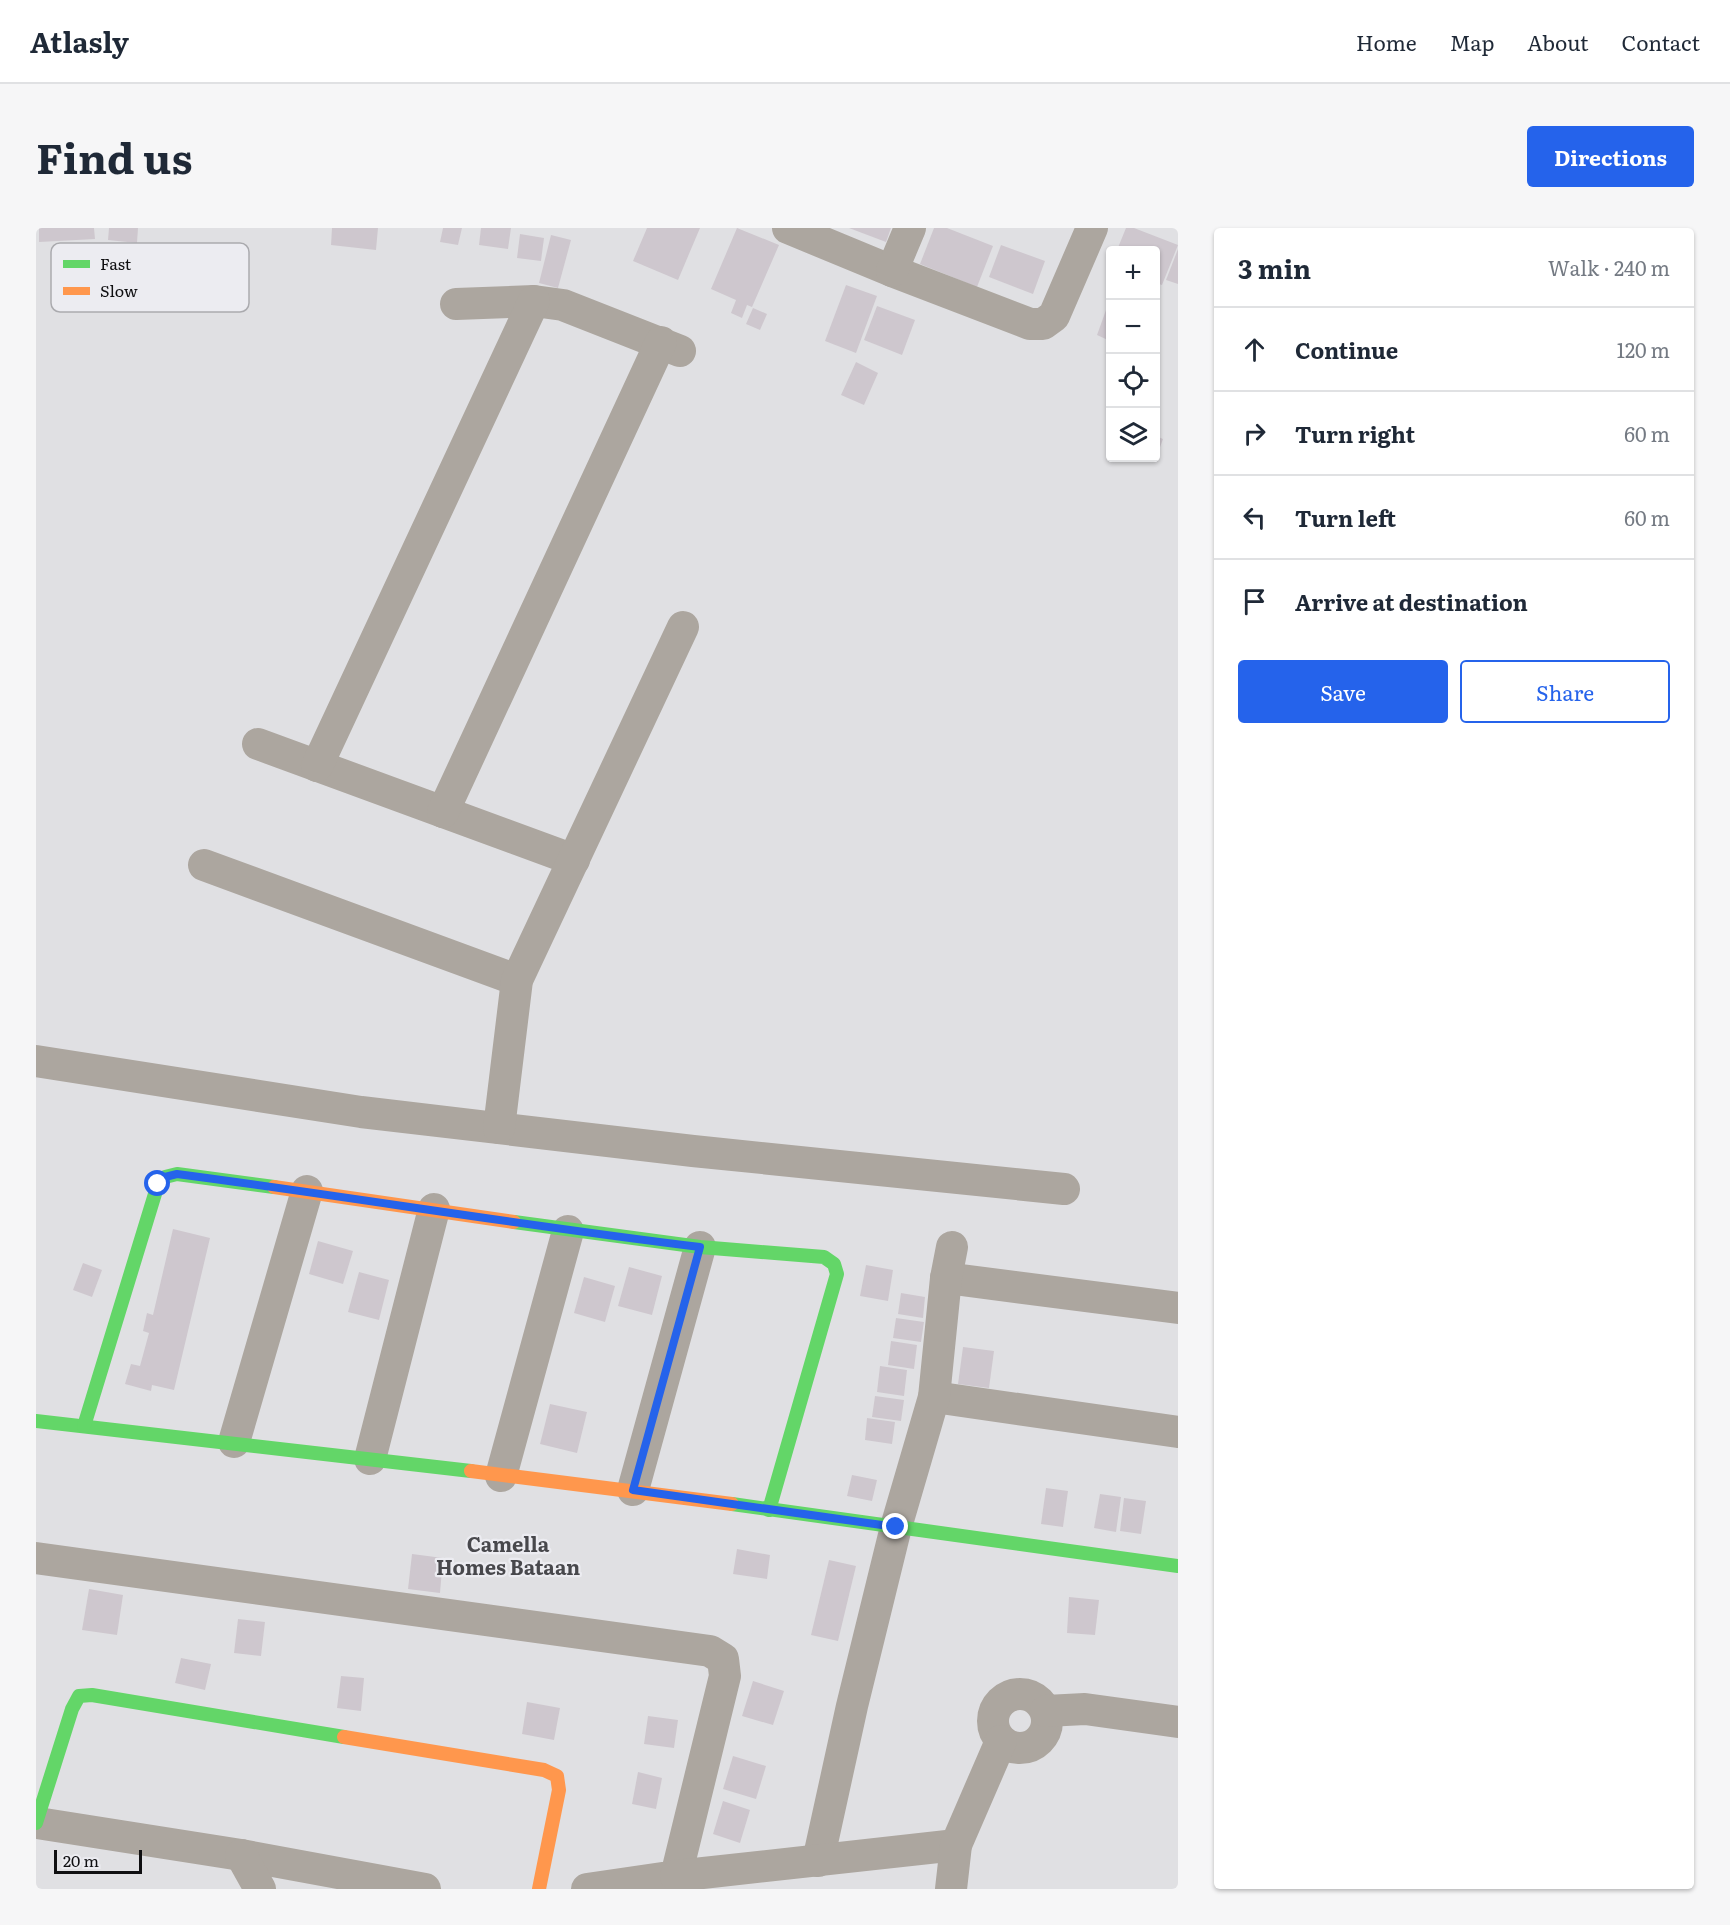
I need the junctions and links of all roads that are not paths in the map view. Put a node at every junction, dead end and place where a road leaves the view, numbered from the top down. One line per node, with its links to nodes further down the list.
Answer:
1 (788, 228): 4 (street)
2 (910, 228): 4 (street)
3 (1092, 228): 4 (street)
4 (891, 271)
5 (534, 301): 6 (street); 9 (street); 10 (street)
6 (456, 304)
7 (683, 627): 11 (street)
8 (258, 744): 9 (street)
9 (317, 766): 10 (street)
10 (443, 812): 11 (street)
11 (574, 860): 13 (street)
12 (204, 865): 13 (street)
13 (517, 980): 17 (street)
14 (36, 1035): 15 (street)
15 (36, 1049)
16 (36, 1061): 17 (street)
17 (499, 1128): 18 (street)
18 (1064, 1190)
19 (307, 1191): 20 (street); 28 (street); 30 (street)
20 (434, 1209): 21 (street); 31 (street)
21 (568, 1231): 22 (street); 32 (street)
22 (700, 1247): 33 (street); 34 (street)
23 (952, 1247): 24 (street)
24 (946, 1278): 25 (street); 26 (street)
25 (1178, 1308)
26 (934, 1397): 29 (street); 35 (street)
27 (36, 1421): 28 (street)
28 (84, 1426): 30 (street)
29 (1178, 1432)
30 (234, 1442): 31 (street)
31 (370, 1459): 32 (street)
32 (501, 1476): 33 (street)
33 (633, 1490): 34 (street)
34 (769, 1510): 35 (street)
35 (896, 1527): 37 (street); 44 (street)
36 (36, 1558): 45 (street)
37 (1178, 1566)
38 (1046, 1711): 39 (street); 40 (street); 40 (street)
39 (1178, 1722)
40 (1001, 1741): 42 (street)
41 (37, 1823): 43 (street); 48 (street)
42 (956, 1845): 44 (street); 50 (street)
43 (241, 1855): 46 (street); 47 (street)
44 (818, 1861): 45 (street)
45 (676, 1876): 49 (street)
46 (260, 1889)
47 (425, 1889)
48 (539, 1889)
49 (587, 1889)
50 (951, 1889)

